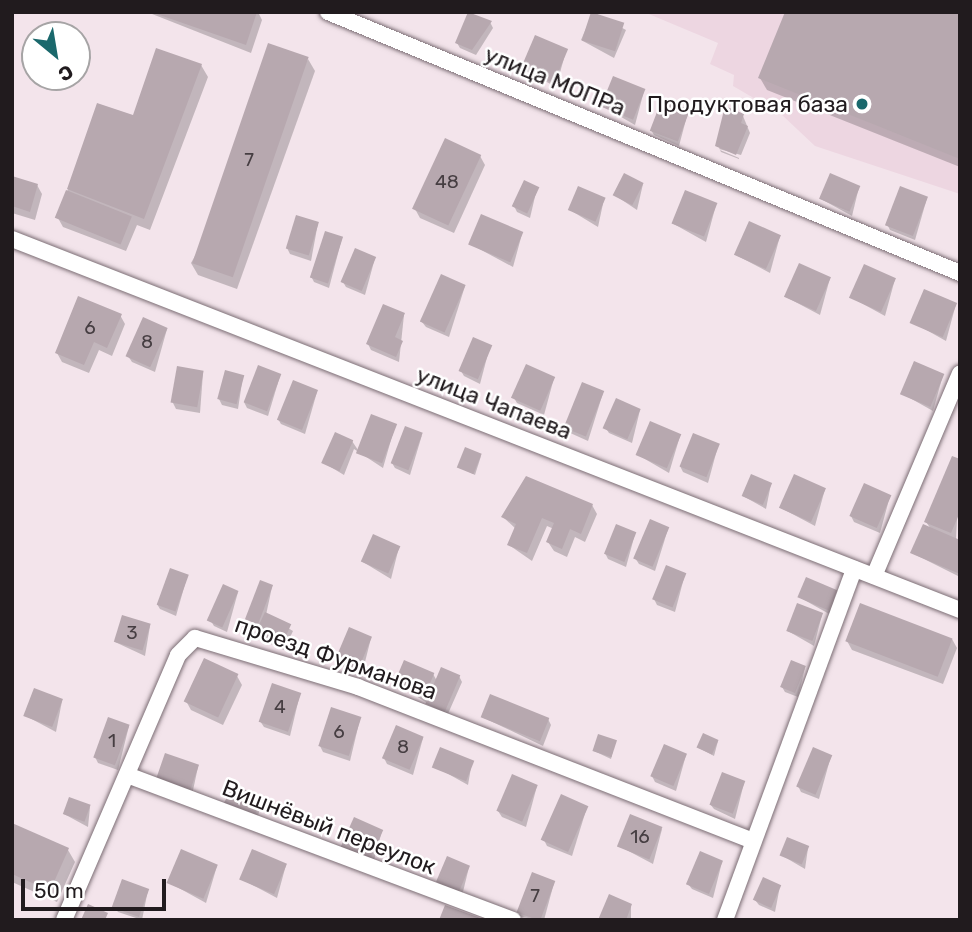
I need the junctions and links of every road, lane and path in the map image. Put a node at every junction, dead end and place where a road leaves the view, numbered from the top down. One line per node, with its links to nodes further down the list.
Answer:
1 (328, 12): 3 (street, улица МОПРа)
2 (12, 239): 5 (street, улица Чапаева)
3 (960, 273)
4 (960, 373): 6 (street)
5 (854, 569): 6 (street, улица Чапаева); 9 (street)
6 (874, 576): 7 (street, улица Чапаева)
7 (960, 610)
8 (130, 776): 9 (street, проезд Фурманова); 10 (street, проезд Фурманова); 11 (street, Вишнёвый переулок)
9 (752, 841): 12 (street)
10 (64, 920)
11 (513, 920)
12 (725, 920)

